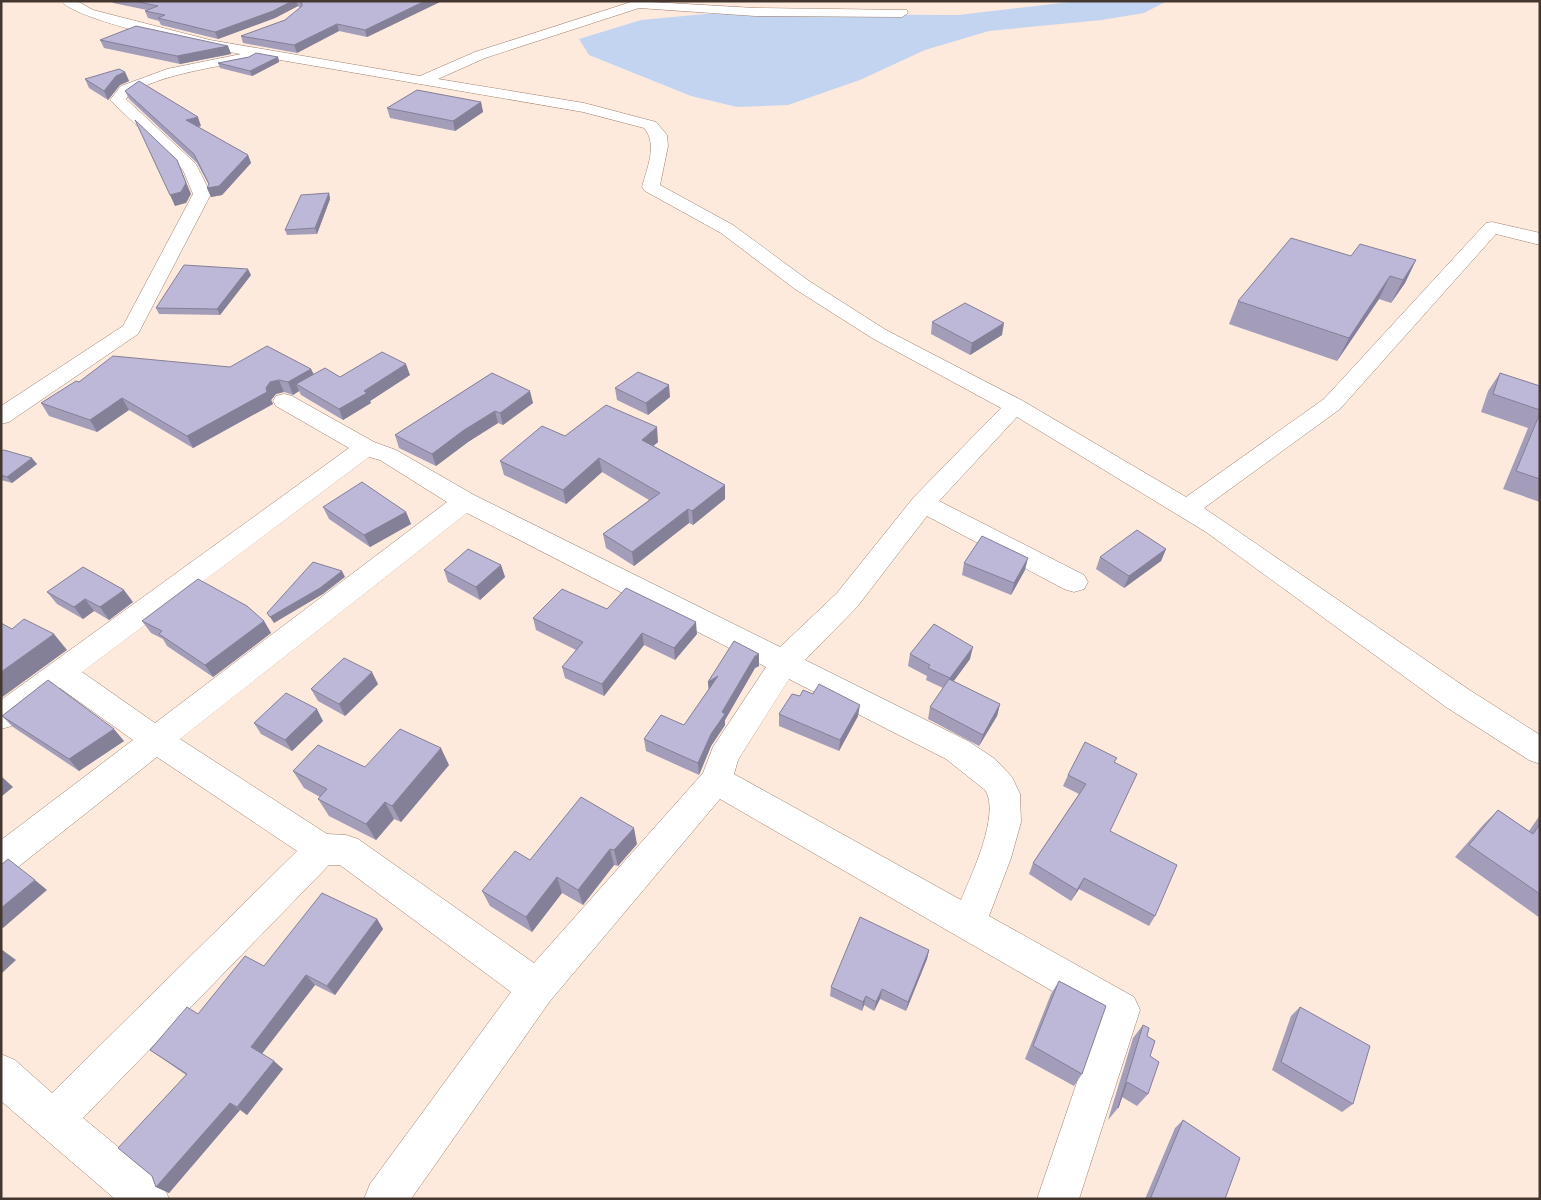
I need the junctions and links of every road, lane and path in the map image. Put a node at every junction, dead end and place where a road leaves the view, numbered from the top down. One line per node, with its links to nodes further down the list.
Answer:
1 (67, 1): 5 (street)
2 (639, 2): 3 (street); 7 (street)
3 (902, 13)
4 (246, 36): 5 (street)
5 (220, 45): 6 (street)
6 (266, 53): 7 (street); 11 (street)
7 (422, 80): 10 (street)
8 (1540, 239): 15 (street)
9 (284, 401): 12 (street)
10 (1015, 406): 14 (street); 15 (street)
11 (1, 417)
12 (366, 447): 13 (street); 18 (street)
13 (465, 501): 17 (street); 20 (street)
14 (923, 503): 16 (street); 17 (street)
15 (1187, 508): 21 (street)
16 (1074, 582)
17 (786, 661): 22 (street); 25 (street)
18 (60, 672): 19 (street); 20 (street)
19 (1, 717)
20 (156, 740): 23 (street); 24 (street)
21 (1540, 751)
22 (716, 780): 25 (street); 26 (street)
23 (322, 849): 26 (street); 28 (street)
24 (1, 860)
25 (969, 922): 31 (street)
26 (538, 988): 30 (street)
27 (1, 1074): 28 (street)
28 (53, 1120): 29 (street)
29 (148, 1199)
30 (385, 1199)
31 (1058, 1199)

